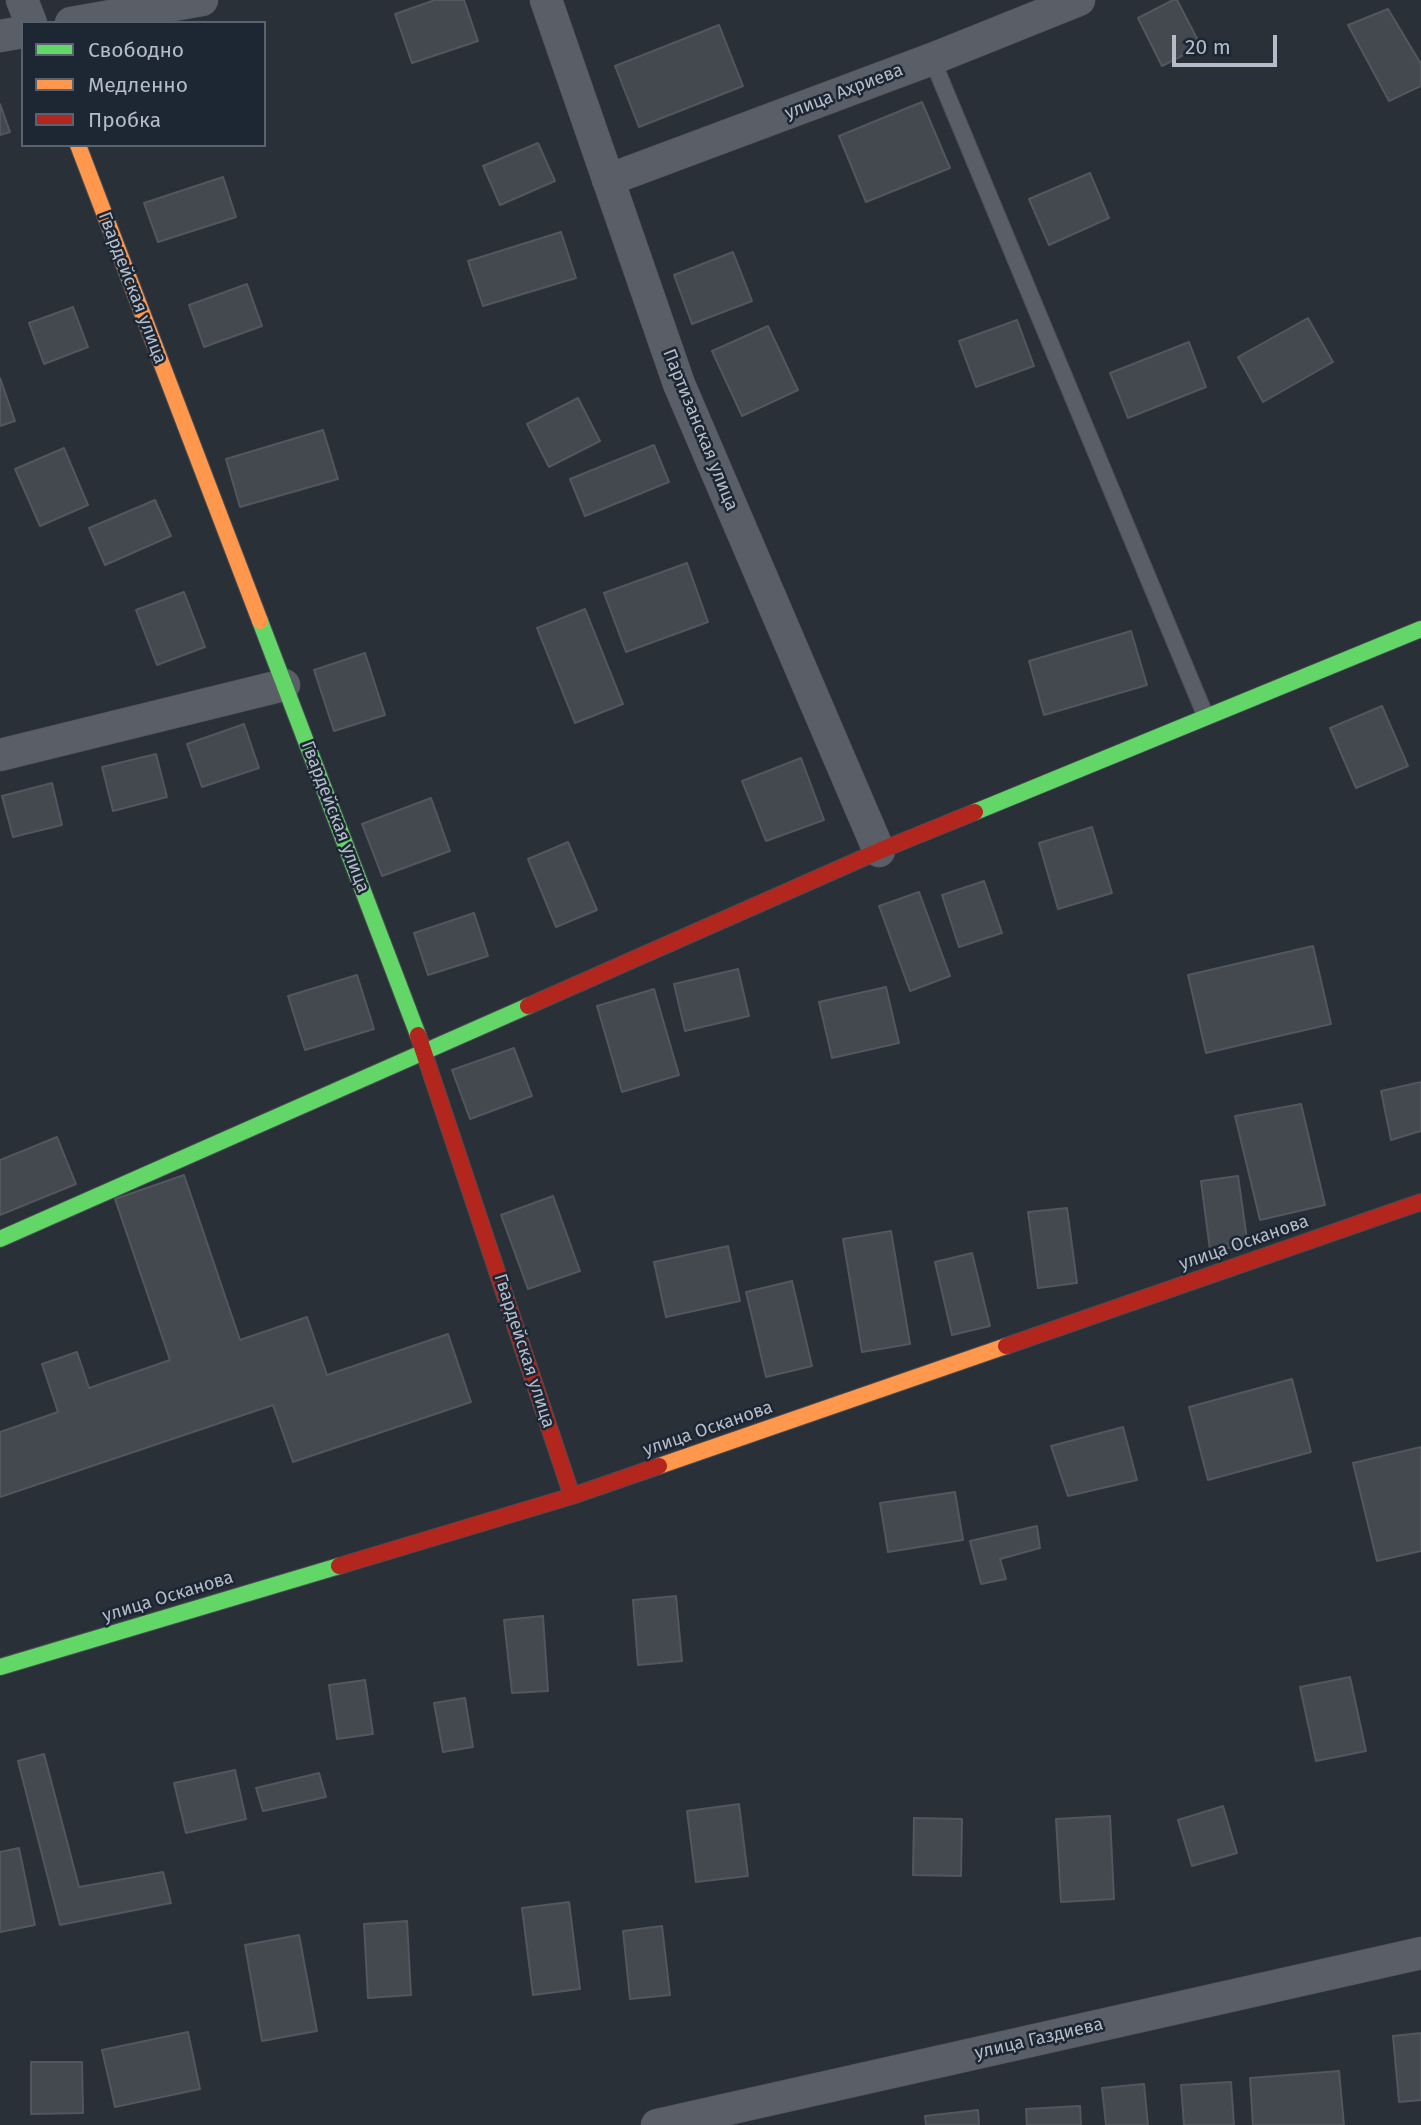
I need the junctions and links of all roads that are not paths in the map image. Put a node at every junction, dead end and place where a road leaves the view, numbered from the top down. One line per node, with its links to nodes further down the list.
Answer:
1 (22, 0): 5 (street)
2 (202, 0): 6 (street)
3 (546, 0): 11 (street, Партизанская улица)
4 (1079, 0): 9 (street, улица Ахриева)
5 (30, 21)
6 (82, 21)
7 (21, 32): 8 (street)
8 (0, 36)
9 (932, 59): 11 (street, улица Ахриева); 14 (lane)
10 (79, 147): 13 (street, Гвардейская улица)
11 (608, 180): 16 (street, Партизанская улица)
12 (1421, 629): 14 (street)
13 (284, 685): 15 (street); 17 (street, Гвардейская улица)
14 (1206, 717): 16 (street)
15 (0, 755)
16 (879, 851): 17 (street)
17 (425, 1052): 19 (street); 20 (street, Гвардейская улица)
18 (1421, 1202): 20 (street, улица Осканова)
19 (0, 1239)
20 (572, 1496): 21 (street, улица Осканова)
21 (0, 1667)
22 (1421, 1952): 23 (street, улица Газдиева)
23 (657, 2125)

